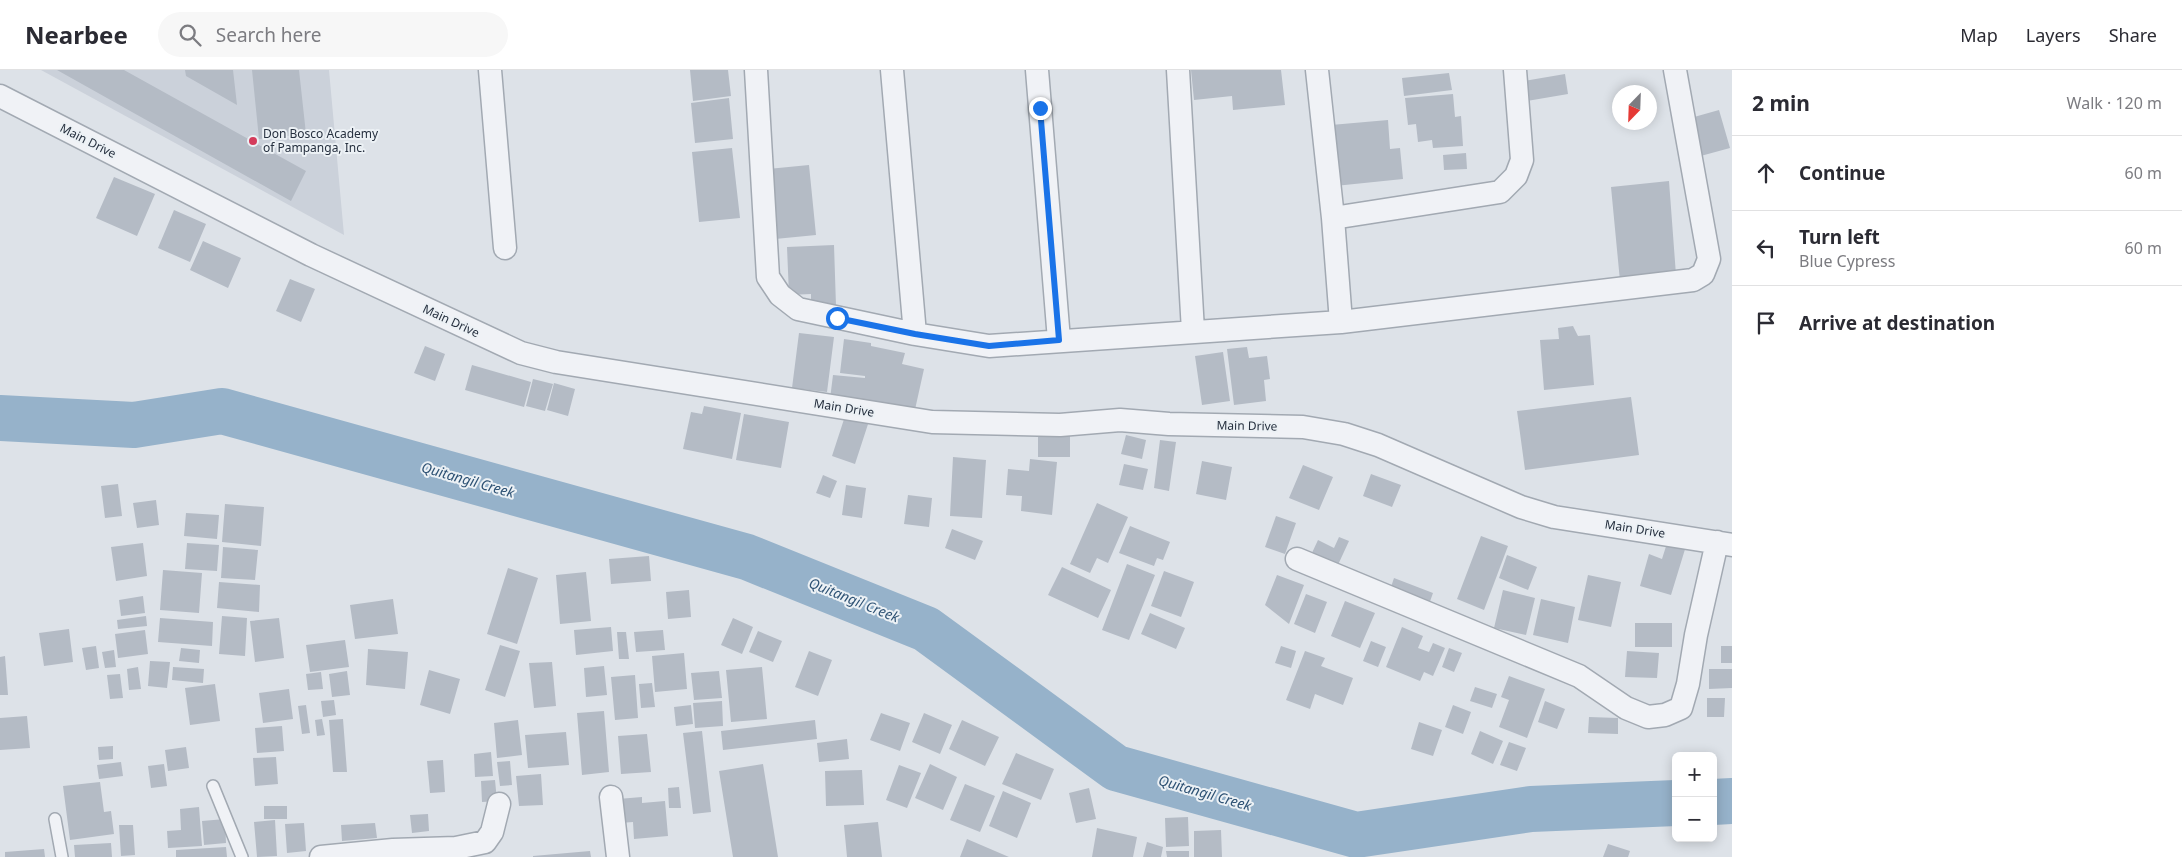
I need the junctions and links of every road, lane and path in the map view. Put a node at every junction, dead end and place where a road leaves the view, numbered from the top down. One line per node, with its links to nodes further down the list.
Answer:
1 (490, 70): 11 (street)
2 (756, 70): 14 (street)
3 (892, 70): 14 (street)
4 (1037, 70): 15 (street)
5 (1178, 70): 13 (street)
6 (1317, 70): 10 (street)
7 (1515, 70): 10 (street)
8 (1675, 70): 12 (street)
9 (0, 96): 16 (street, Main Drive)
10 (1333, 218): 12 (street)
11 (505, 248)
12 (1341, 322): 13 (street)
13 (1192, 331): 15 (street)
14 (915, 334): 15 (street)
15 (1059, 340)
16 (1725, 543): 17 (street)
17 (1296, 559)
18 (214, 786): 23 (lane)
19 (611, 797): 25 (street)
20 (499, 804): 24 (street)
21 (55, 819): 22 (lane)
22 (62, 857)
23 (242, 857)
24 (326, 857)
25 (618, 857)

